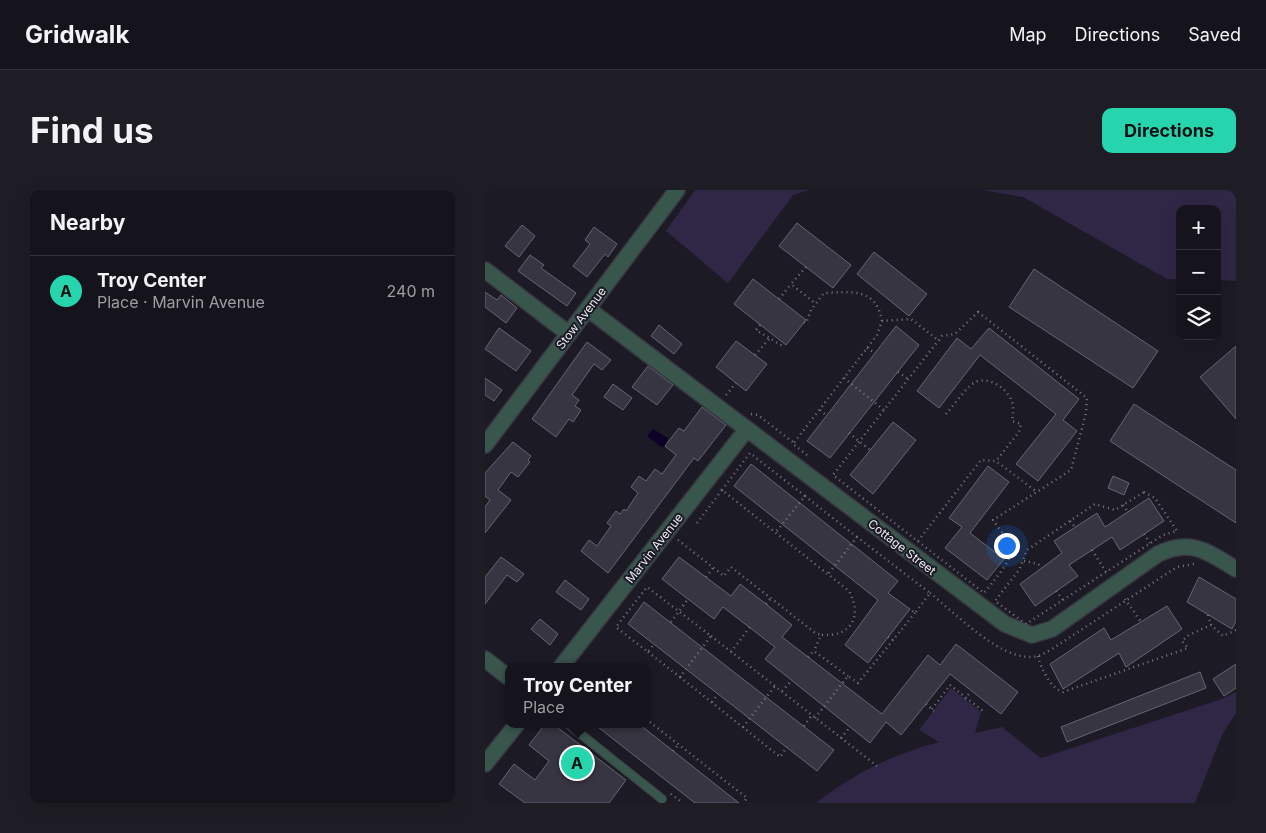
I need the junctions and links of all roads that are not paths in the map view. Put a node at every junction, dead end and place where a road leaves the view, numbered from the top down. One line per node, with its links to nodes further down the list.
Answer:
1 (670, 193): 3 (street, Stow Avenue)
2 (485, 270): 4 (street)
3 (588, 309): 4 (street, Stow Avenue); 5 (street, Cottage Street)
4 (569, 334): 6 (street, Stow Avenue)
5 (747, 429): 7 (street, Cottage Street); 9 (street, Marvin Avenue)
6 (485, 445)
7 (1236, 569)
8 (485, 659): 10 (street)
9 (564, 663)
10 (505, 675)
11 (514, 728): 13 (street)
12 (574, 728): 14 (lane)
13 (485, 764)
14 (662, 799)

